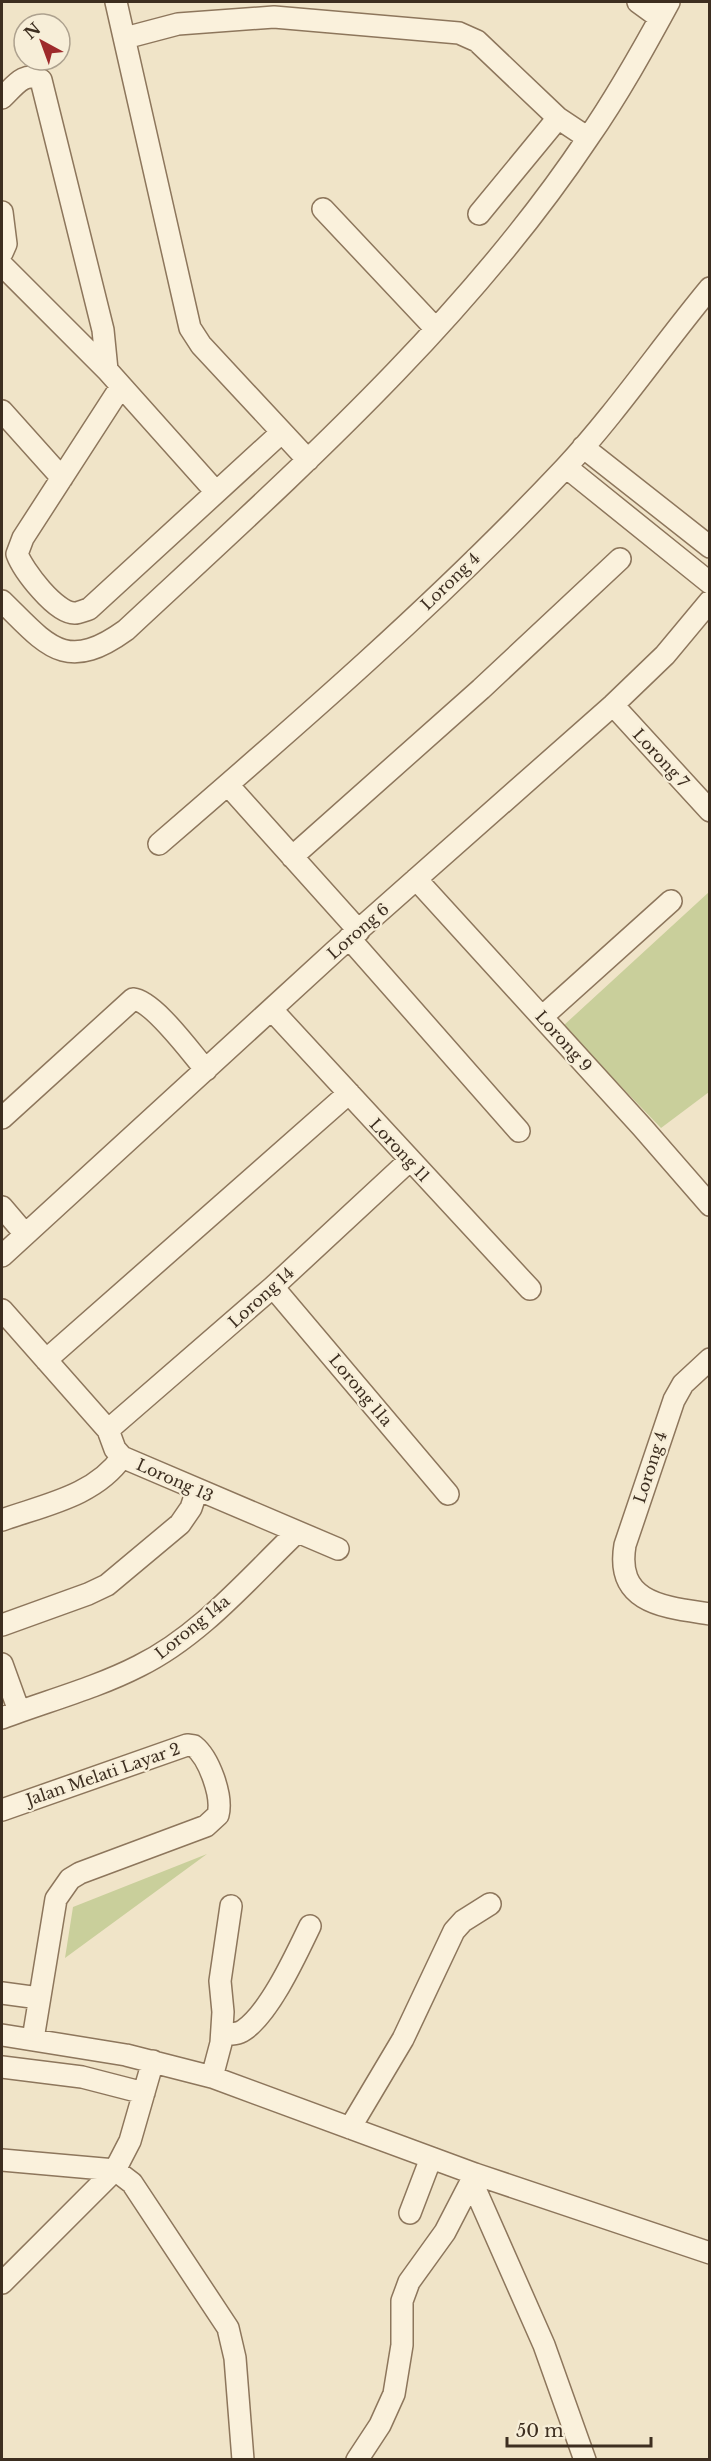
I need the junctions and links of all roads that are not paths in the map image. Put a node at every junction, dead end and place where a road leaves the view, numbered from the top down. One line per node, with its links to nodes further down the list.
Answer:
1 (116, 2): 4 (street)
2 (638, 2): 3 (street)
3 (665, 10): 7 (street)
4 (125, 38): 6 (street); 18 (street)
5 (2, 99): 15 (street)
6 (558, 118): 7 (street); 10 (street)
7 (588, 138): 14 (street)
8 (323, 209): 14 (street)
9 (2, 212): 11 (street)
10 (479, 214)
11 (2, 253)
12 (2, 265): 15 (street)
13 (710, 288): 19 (street, Lorong 4)
14 (435, 328): 20 (street)
15 (107, 370): 16 (street)
16 (120, 388): 22 (street); 23 (street)
17 (2, 411): 22 (street)
18 (282, 432): 20 (street); 23 (street)
19 (583, 447): 21 (street, Lorong 4); 24 (street)
20 (308, 460): 28 (street)
21 (566, 467): 26 (street); 30 (street, Lorong 4)
22 (62, 478): 23 (street)
23 (216, 492)
24 (710, 547)
25 (620, 559): 33 (street)
26 (710, 583)
27 (710, 601): 29 (street, Lorong 6)
28 (2, 602)
29 (613, 705): 31 (street, Lorong 7); 34 (street, Lorong 6)
30 (228, 785): 32 (street, Lorong 4); 33 (street)
31 (710, 811)
32 (159, 844)
33 (292, 857): 36 (street)
34 (416, 879): 36 (street, Lorong 6); 38 (street, Lorong 9)
35 (671, 901): 38 (street)
36 (354, 934): 37 (street, Lorong 6); 42 (street)
37 (272, 1010): 39 (street, Lorong 6); 40 (street, Lorong 11)
38 (542, 1017): 44 (street, Lorong 9)
39 (206, 1070): 41 (street); 46 (street, Lorong 6)
40 (349, 1094): 43 (street, Lorong 11); 52 (street)
41 (2, 1118)
42 (519, 1131)
43 (410, 1160): 48 (street, Lorong 14); 49 (street, Lorong 11)
44 (710, 1205)
45 (2, 1207): 46 (street)
46 (25, 1234): 47 (street, Lorong 6)
47 (2, 1256)
48 (273, 1287): 53 (street, Lorong 14); 56 (street, Lorong 11a)
49 (530, 1289)
50 (2, 1310): 52 (street, Lorong 13)
51 (710, 1359): 60 (street, Lorong 4)
52 (46, 1360): 53 (street, Lorong 13)
53 (108, 1430): 54 (street, Lorong 13)
54 (122, 1457): 55 (street, Lorong 13); 57 (street)
55 (197, 1490): 58 (street, Lorong 13); 61 (street)
56 (448, 1494)
57 (2, 1520)
58 (296, 1533): 59 (street, Lorong 13); 63 (street, Lorong 14a)
59 (338, 1549)
60 (710, 1614)
61 (2, 1625)
62 (2, 1664): 63 (street)
63 (10, 1715)
64 (2, 1810): 69 (street, Jalan Melati Layar 2)
65 (490, 1905): 77 (street)
66 (231, 1906): 70 (street)
67 (310, 1926): 70 (street)
68 (2, 1993): 69 (street)
69 (39, 1998): 72 (street, Jalan Melati Layar 2)
70 (222, 2034): 75 (street)
71 (2, 2035): 72 (street)
72 (33, 2040): 73 (street)
73 (153, 2061): 75 (street); 76 (street)
74 (2, 2067): 76 (street)
75 (212, 2076): 77 (street)
76 (144, 2093): 80 (street)
77 (350, 2128): 78 (street)
78 (431, 2158): 81 (street); 82 (street)
79 (2, 2160): 80 (street)
80 (115, 2170): 84 (street); 85 (street)
81 (473, 2178): 83 (street); 86 (street); 87 (street)
82 (410, 2213)
83 (710, 2253)
84 (2, 2283)
85 (243, 2460)
86 (357, 2460)
87 (585, 2460)

